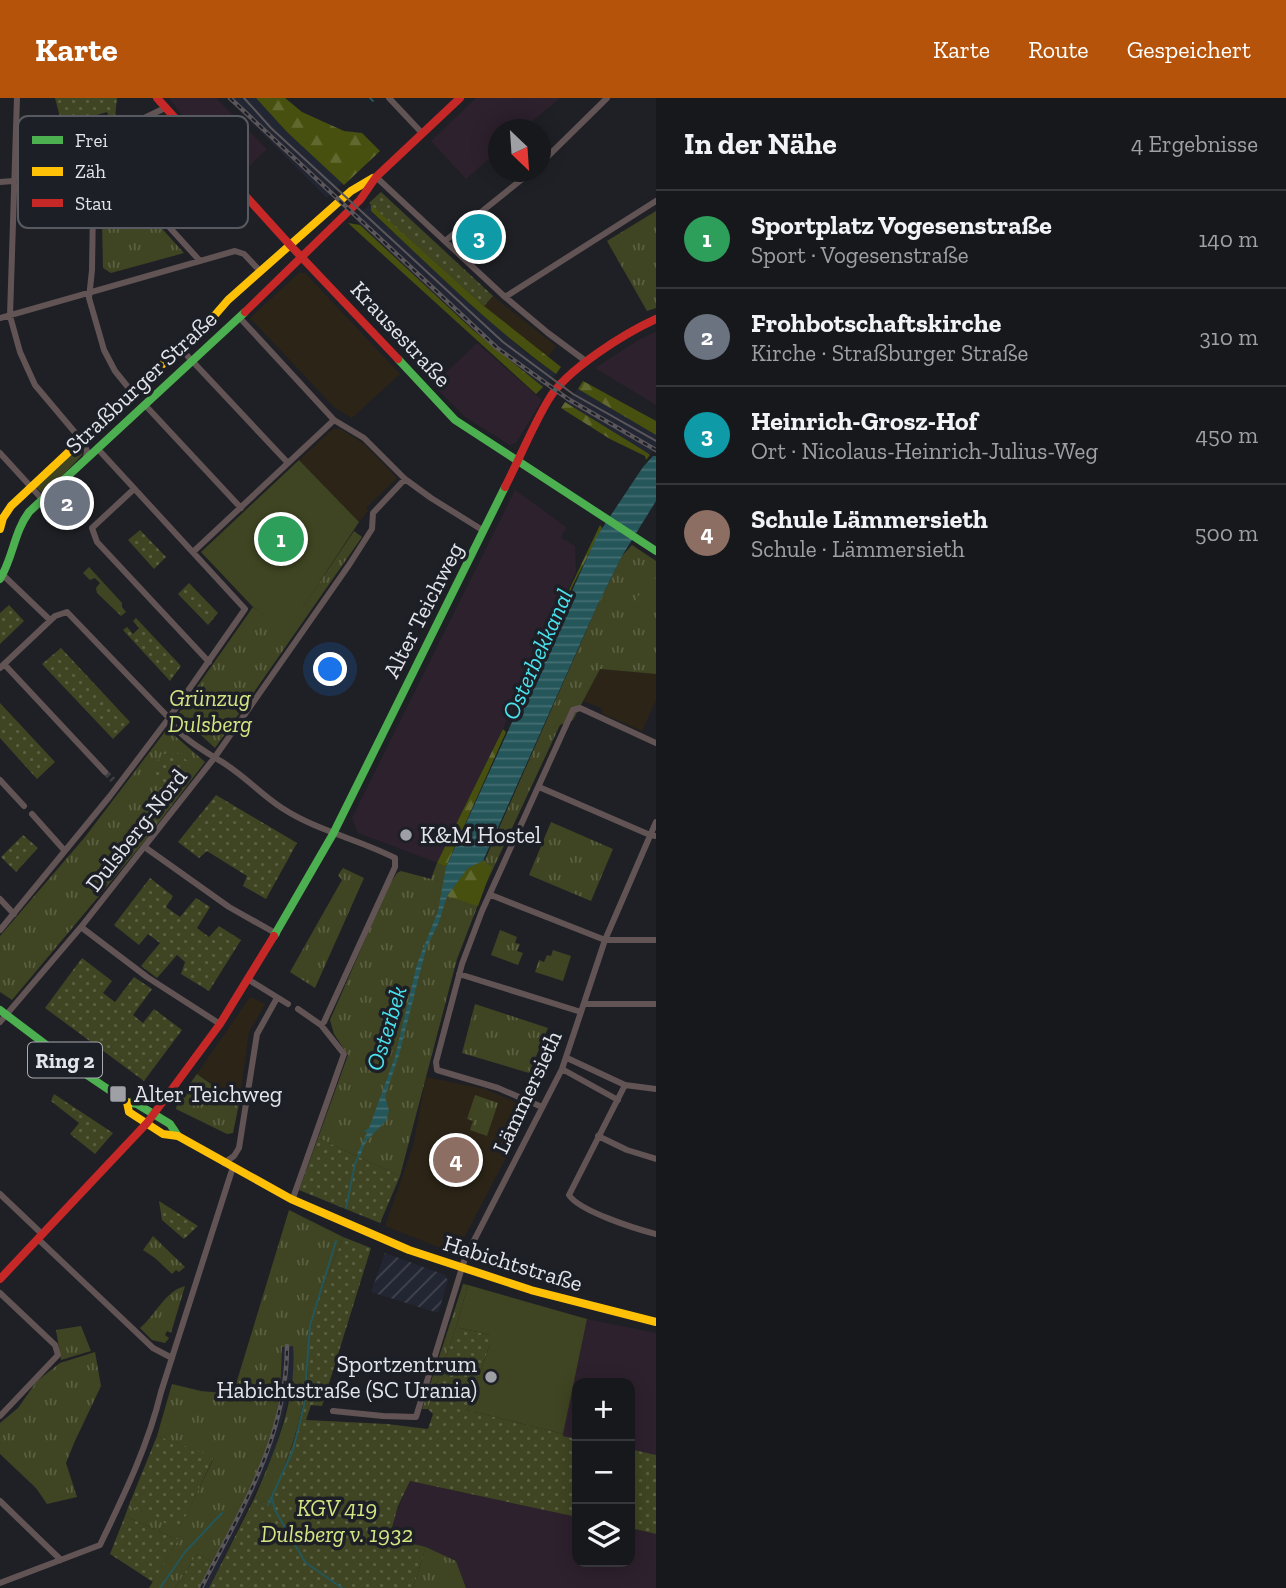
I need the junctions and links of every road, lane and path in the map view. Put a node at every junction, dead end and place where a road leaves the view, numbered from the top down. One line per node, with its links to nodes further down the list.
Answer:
1 (17, 98): 13 (street)
2 (157, 98): 6 (main road, Krausestraße)
3 (389, 98): 9 (street)
4 (460, 98): 9 (main road)
5 (607, 98): 10 (street)
6 (165, 108): 7 (street); 8 (main road, Krausestraße)
7 (149, 116)
8 (172, 116)
9 (422, 133): 11 (main road)
10 (551, 154)
11 (376, 177): 20 (street); 21 (main road, Straßburger Straße); 22 (main road, Straßburger Straße)
12 (18, 179): 13 (street)
13 (13, 181): 14 (street); 27 (street)
14 (0, 182)
15 (519, 182): 20 (street)
16 (248, 199): 21 (main road, Krausestraße)
17 (656, 201): 26 (street)
18 (93, 228): 25 (street)
19 (170, 228): 23 (street)
20 (445, 241): 26 (street)
21 (290, 245): 22 (main road, Krausestraße); 24 (main road, Straßburger Straße)
22 (302, 257): 28 (main road, Straßburger Straße); 41 (main road, Krausestraße)
23 (200, 261): 24 (street); 25 (street)
24 (260, 271): 31 (main road, Straßburger Straße)
25 (89, 293): 27 (street); 34 (street)
26 (505, 297): 33 (street)
27 (10, 316): 29 (street); 37 (street)
28 (239, 317): 32 (main road, Straßburger Straße); 36 (street)
29 (0, 318)
30 (656, 319): 33 (main road, Alter Teichweg)
31 (180, 348): 32 (street); 34 (main road, Straßburger Straße)
32 (192, 361): 35 (main road, Straßburger Straße); 42 (street)
33 (587, 362): 41 (main road, Alter Teichweg)
34 (132, 392): 37 (main road, Straßburger Straße)
35 (145, 405): 38 (main road, Straßburger Straße); 47 (street)
36 (334, 420): 42 (street); 43 (street)
37 (82, 440): 40 (street); 44 (main road, Straßburger Straße)
38 (97, 448): 40 (main road, Straßburger Straße); 45 (street)
39 (0, 453): 44 (street)
40 (86, 458): 46 (main road, Straßburger Straße)
41 (519, 460): 49 (main road, Alter Teichweg); 50 (main road, Krausestraße)
42 (288, 463): 47 (street)
43 (404, 479): 49 (street); 58 (street, Dulsberg-Nord)
44 (31, 487): 46 (street); 48 (main road, Straßburger Straße)
45 (134, 489): 51 (street); 54 (street)
46 (42, 499): 52 (main road, Straßburger Straße)
47 (241, 508): 51 (street)
48 (0, 529)
49 (484, 531): 65 (main road, Alter Teichweg)
50 (656, 551)
51 (193, 552): 54 (street)
52 (2, 577): 53 (street)
53 (50, 620): 55 (street); 56 (street)
54 (209, 662): 56 (street)
55 (2, 666): 59 (street)
56 (169, 718): 58 (street); 68 (street)
57 (656, 743): 61 (street)
58 (215, 757): 65 (street); 67 (street, Dulsberg-Nord)
59 (105, 772)
60 (0, 780): 62 (street)
61 (539, 787): 66 (street); 69 (street)
62 (24, 806)
63 (32, 814): 68 (street)
64 (656, 822): 66 (street, Lämmersieth)
65 (333, 834): 74 (main road, Alter Teichweg); 87 (street)
66 (653, 835): 75 (street, Lämmersieth)
67 (146, 848): 72 (street, Dulsberg-Nord); 74 (street)
68 (65, 851): 71 (street)
69 (491, 895): 75 (street); 77 (street)
70 (0, 900): 71 (street)
71 (14, 914): 73 (street)
72 (81, 928): 85 (street, Dulsberg-Nord); 86 (street)
73 (0, 930)
74 (277, 934): 78 (main road, Alter Teichweg)
75 (605, 940): 76 (street); 81 (street, Lämmersieth)
76 (656, 940)
77 (459, 974): 84 (street); 94 (street)
78 (249, 980): 79 (street); 86 (main road, Alter Teichweg)
79 (277, 998): 80 (street); 100 (street)
80 (288, 1004)
81 (584, 1004): 82 (street); 84 (street, Lämmersieth)
82 (656, 1004)
83 (298, 1009): 87 (street)
84 (581, 1012): 88 (street, Lämmersieth)
85 (2, 1016): 93 (main road, Ring 2)
86 (220, 1024): 95 (main road, Alter Teichweg)
87 (321, 1025): 102 (street)
88 (567, 1058): 89 (street, Lämmersieth); 90 (street)
89 (562, 1069): 92 (street); 94 (street, Lämmersieth)
90 (625, 1085): 91 (street); 92 (street)
91 (656, 1089)
92 (618, 1100): 98 (street)
93 (127, 1102): 95 (main road, Ring 2); 96 (main road, Ring 2)
94 (542, 1107): 105 (street, Lämmersieth)
95 (154, 1114): 96 (main road, Alter Teichweg); 97 (main road, Ring 2)
96 (147, 1124): 97 (main road, Ring 2); 104 (main road, Alter Teichweg)
97 (178, 1136): 100 (main road, Ring 2)
98 (598, 1136): 99 (street); 103 (street)
99 (656, 1159)
100 (229, 1165): 102 (main road, Ring 2); 109 (street)
101 (0, 1194): 104 (street)
102 (293, 1198): 105 (main road, Habichtstraße / Ring 2)
103 (656, 1234)
104 (40, 1237): 106 (main road, Alter Teichweg); 109 (street)
105 (461, 1269): 108 (main road, Habichtstraße / Ring 2); 110 (street, Lämmersieth)
106 (0, 1279)
107 (0, 1293): 111 (street)
108 (656, 1322)
109 (172, 1358): 113 (street)
110 (333, 1411)
111 (0, 1416)
112 (0, 1501): 113 (street)
113 (61, 1560): 114 (street)
114 (5, 1584)

